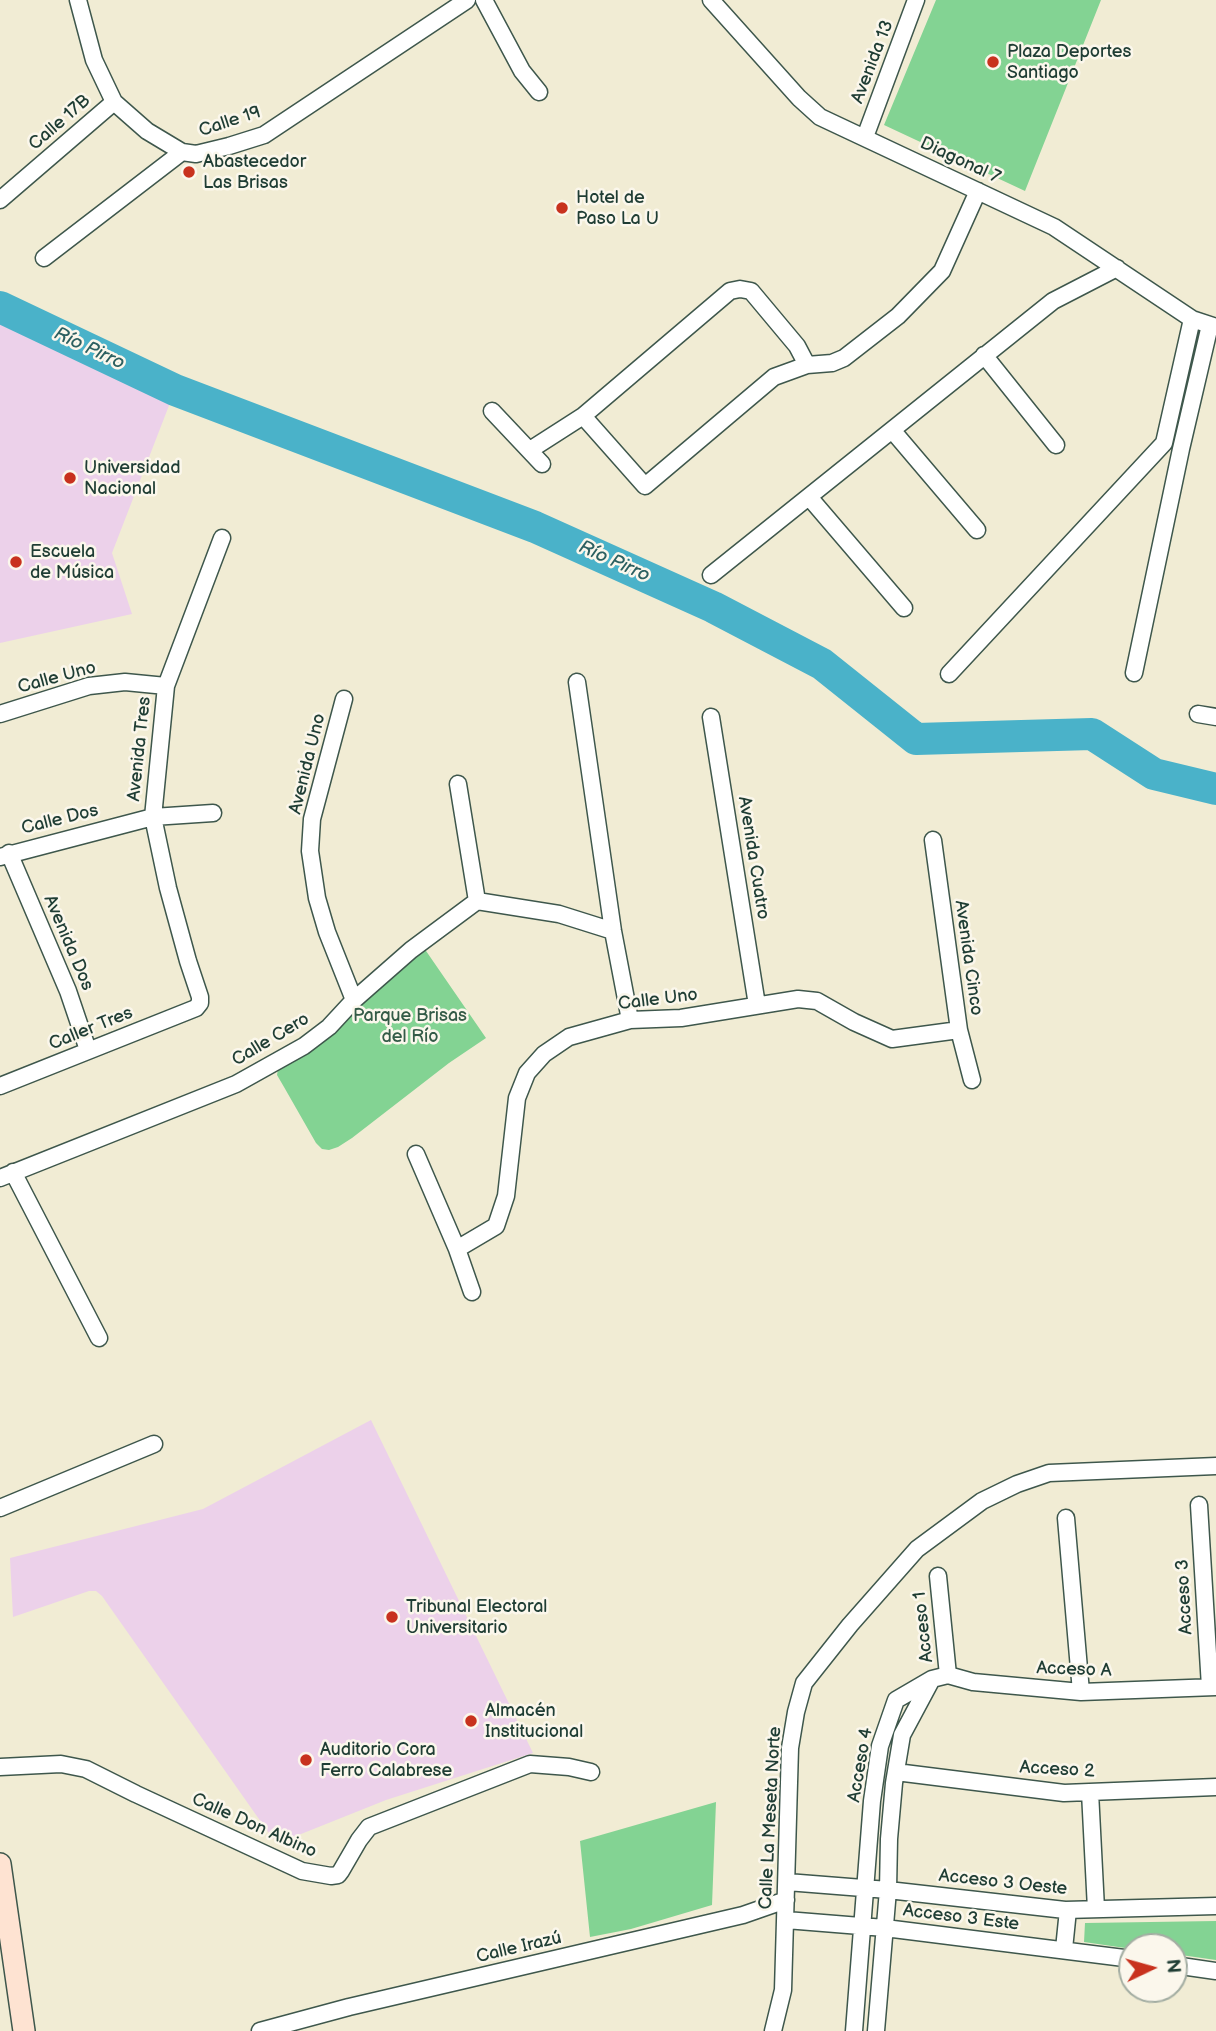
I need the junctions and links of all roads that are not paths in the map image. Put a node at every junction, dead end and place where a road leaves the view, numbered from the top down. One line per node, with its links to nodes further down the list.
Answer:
1 (78, 0): 7 (street)
2 (467, 0): 9 (street, Calle 19)
3 (484, 0): 6 (street)
4 (711, 0): 8 (street, Diagonal 7)
5 (914, 1): 8 (street, Avenida 13)
6 (540, 92)
7 (114, 102): 9 (street); 11 (street, Calle 17B)
8 (865, 137): 10 (street, Diagonal 7)
9 (182, 152): 12 (street, Calle 19)
10 (978, 191): 13 (street, Diagonal 7); 17 (street)
11 (0, 201)
12 (44, 258)
13 (1117, 268): 14 (street, Diagonal 7); 16 (street)
14 (1192, 319): 15 (street, Diagonal 7); 21 (street)
15 (1213, 326): 23 (street)
16 (985, 355): 20 (street); 22 (street)
17 (807, 365): 19 (street); 19 (street)
18 (492, 411): 24 (street)
19 (583, 416): 24 (street)
20 (892, 429): 26 (street); 27 (street)
21 (1164, 443): 23 (street); 32 (street)
22 (1056, 445)
23 (1181, 449): 31 (street)
24 (530, 450): 25 (street)
25 (542, 464)
26 (809, 497): 29 (street); 30 (street)
27 (977, 530)
28 (222, 538): 34 (street, Avenida Tres)
29 (711, 575)
30 (904, 608)
31 (1134, 673)
32 (948, 674)
33 (577, 682): 46 (street)
34 (166, 687): 36 (street, Calle Uno); 42 (street, Avenida Tres)
35 (344, 699): 47 (street, Avenida Uno)
36 (0, 714)
37 (1198, 715): 39 (street)
38 (711, 717): 48 (street, Avenida Cuatro)
39 (1216, 717)
40 (458, 784): 45 (street)
41 (213, 813): 42 (street, Calle Dos)
42 (152, 817): 44 (street, Calle Dos); 49 (street, Avenida Tres)
43 (933, 840): 51 (street, Avenida Cinco)
44 (4, 855): 52 (street, Avenida Dos)
45 (477, 901): 46 (street); 47 (street, Calle Cero)
46 (613, 931): 50 (street)
47 (354, 1000): 56 (street, Calle Cero)
48 (757, 1005): 50 (street, Calle Uno); 51 (street, Calle Uno)
49 (196, 1008): 52 (street, Caller Tres)
50 (630, 1020): 57 (street, Calle Uno)
51 (959, 1030): 53 (street, Avenida Cinco)
52 (88, 1050): 54 (street, Caller Tres)
53 (972, 1080)
54 (0, 1086)
55 (416, 1154): 57 (street)
56 (6, 1175): 59 (street)
57 (457, 1249): 58 (street)
58 (472, 1292)
59 (99, 1338)
60 (155, 1444): 63 (street)
61 (1216, 1466): 76 (street, Calle La Meseta Norte)
62 (1199, 1505): 68 (street, Acceso 3)
63 (0, 1508)
64 (1066, 1518): 69 (street)
65 (938, 1576): 66 (street, Acceso 1)
66 (948, 1675): 67 (street, Acceso A); 69 (street, Acceso A)
67 (932, 1679): 72 (street, Acceso 4); 77 (street, Acceso 4)
68 (1213, 1687): 69 (street, Acceso A)
69 (1081, 1692)
70 (0, 1766): 71 (street, Calle Don Albino)
71 (591, 1772)
72 (896, 1772): 74 (street, Acceso 2); 78 (street, Acceso 4)
73 (1216, 1787): 74 (street, Acceso 2)
74 (1090, 1792): 81 (street)
75 (0, 1864): 90 (main road)
76 (787, 1882): 77 (street, Acceso 3 Oeste); 79 (street, Calle La Meseta Norte)
77 (866, 1888): 78 (street, Acceso 3 Oeste); 84 (street, Acceso 4)
78 (888, 1890): 82 (street, Acceso 3 Oeste); 85 (street, Acceso 4)
79 (786, 1900): 83 (street, Calle La Meseta Norte); 91 (street, Calle Irazú)
80 (1216, 1906): 81 (street, Acceso 3 Oeste)
81 (1096, 1909): 82 (street, Acceso 3 Oeste)
82 (1068, 1910): 86 (street)
83 (786, 1920): 84 (street, Acceso 3 Este); 92 (street, Calle La Meseta Norte)
84 (861, 1927): 85 (street, Acceso 3 Este); 93 (street, Acceso 4)
85 (884, 1928): 86 (street, Acceso 3 Este); 94 (street, Acceso 4)
86 (1064, 1949): 87 (street, Acceso 3 Este)
87 (1118, 1957)
88 (1188, 1967): 89 (street)
89 (1216, 1971)
90 (24, 2031)
91 (260, 2031)
92 (773, 2031)
93 (854, 2031)
94 (876, 2031)

